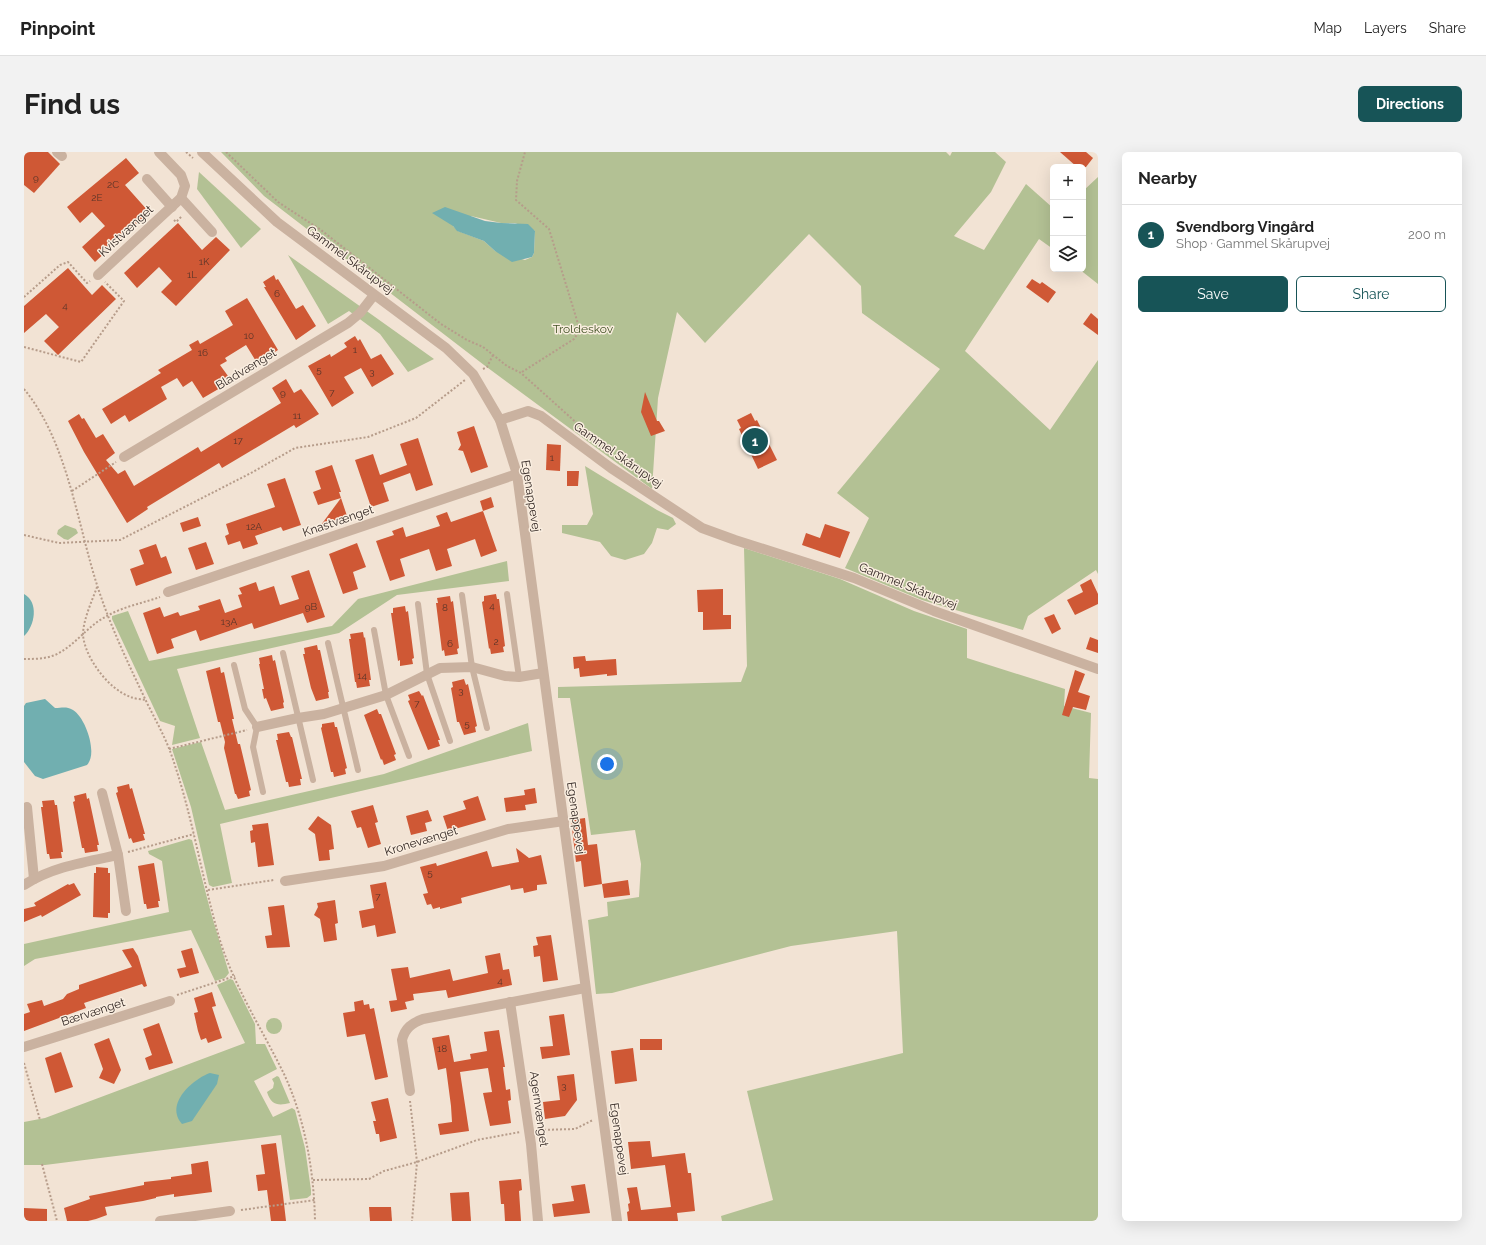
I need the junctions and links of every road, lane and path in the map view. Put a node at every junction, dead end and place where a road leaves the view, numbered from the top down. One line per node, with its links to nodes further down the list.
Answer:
1 (159, 152): 8 (street)
2 (186, 152): 6 (path)
3 (202, 152): 12 (street, Gammel Skårupvej)
4 (226, 152): 15 (path)
5 (525, 152): 16 (path)
6 (196, 162)
7 (147, 179): 9 (street, Kvistvænget)
8 (181, 198): 9 (street, Kvistvænget); 10 (street)
9 (172, 207): 11 (street, Kvistvænget)
10 (212, 232)
11 (98, 275): 13 (path); 14 (path)
12 (374, 295): 17 (street, Gammel Skårupvej); 24 (street, Bladvænget)
13 (24, 297)
14 (24, 347)
15 (493, 355): 16 (path); 17 (path)
16 (521, 373): 23 (path)
17 (473, 374): 22 (street, Gammel Skårupvej)
18 (459, 376): 20 (path)
19 (461, 383): 28 (path)
20 (468, 387)
21 (24, 389): 26 (path)
22 (500, 420): 23 (street, Gammel Skårupvej); 25 (street, Egenappevej)
23 (588, 451): 42 (street, Gammel Skårupvej)
24 (124, 457): 26 (path)
25 (517, 474): 30 (street, Knastvænget); 43 (street, Egenappevej)
26 (72, 491): 28 (path)
27 (24, 535): 28 (path)
28 (86, 543): 29 (path)
29 (97, 586): 34 (path); 36 (path)
30 (168, 592): 34 (path)
31 (462, 594): 41 (lane)
32 (507, 594): 45 (lane)
33 (418, 604): 44 (lane)
34 (108, 615): 36 (path); 47 (path)
35 (374, 630): 46 (lane)
36 (83, 634): 39 (path); 47 (path)
37 (328, 643): 48 (lane)
38 (283, 653): 49 (lane)
39 (24, 659)
40 (234, 665): 50 (lane)
41 (472, 667): 44 (street); 45 (street); 51 (lane)
42 (1098, 669)
43 (543, 673): 45 (street); 60 (street, Egenappevej)
44 (426, 674): 46 (street); 52 (lane)
45 (519, 677)
46 (386, 695): 48 (street); 54 (lane)
47 (146, 700): 53 (path)
48 (343, 708): 49 (street); 55 (lane)
49 (298, 718): 50 (street); 56 (lane)
50 (257, 727): 53 (path); 57 (lane)
51 (487, 728)
52 (450, 741)
53 (169, 749): 61 (path)
54 (408, 756)
55 (358, 770)
56 (312, 780)
57 (263, 792)
58 (102, 793): 62 (street)
59 (27, 806): 63 (street)
60 (564, 821): 64 (street, Kronevænget); 69 (street, Egenappevej)
61 (194, 834): 62 (path); 66 (path)
62 (118, 855): 63 (street); 67 (street)
63 (34, 879): 65 (street)
64 (285, 881): 66 (path)
65 (24, 885)
66 (208, 890): 68 (path)
67 (126, 911)
68 (235, 976): 70 (path); 80 (path)
69 (585, 988): 71 (street); 75 (street, Egenappevej)
70 (170, 1001): 72 (street, Bærvænget)
71 (510, 1002): 74 (street); 77 (street, Agernvænget)
72 (24, 1047)
73 (24, 1063): 76 (path)
74 (410, 1091): 78 (path)
75 (603, 1114): 77 (path); 88 (street, Egenappevej)
76 (40, 1120)
77 (529, 1131): 78 (path); 87 (street, Agernvænget)
78 (417, 1162): 80 (path); 86 (path)
79 (42, 1164): 83 (path)
80 (312, 1180): 81 (path)
81 (315, 1200): 82 (path); 85 (path)
82 (230, 1211): 84 (street)
83 (57, 1221)
84 (160, 1221)
85 (315, 1221)
86 (412, 1221)
87 (538, 1221)
88 (618, 1221)

